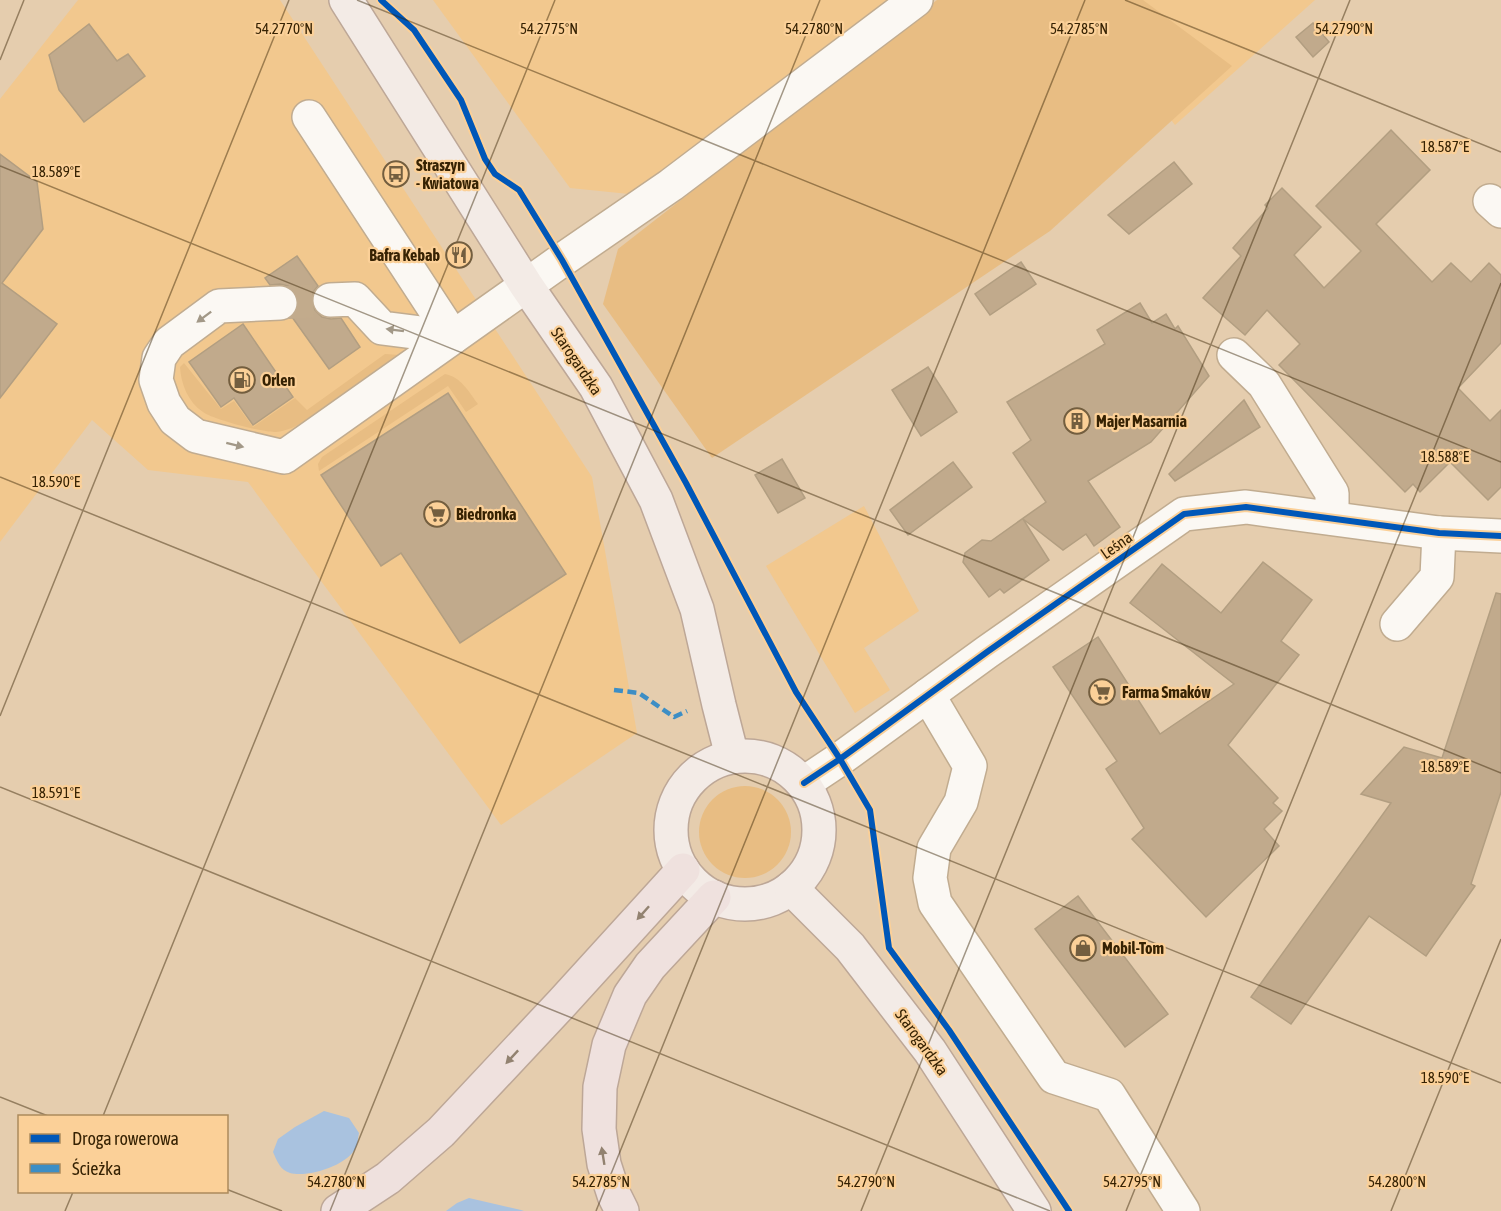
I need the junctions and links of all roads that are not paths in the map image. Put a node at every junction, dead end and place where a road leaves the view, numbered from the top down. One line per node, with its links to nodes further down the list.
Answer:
1 (346, 0): 4 (main road, Starogardzka)
2 (916, 0): 4 (street)
3 (309, 117): 7 (street)
4 (526, 285): 7 (street); 14 (main road, Starogardzka)
5 (330, 300): 7 (street, one-way to 5)
6 (279, 303): 7 (street, one-way to 7)
7 (453, 337)
8 (1234, 355): 9 (street)
9 (1332, 518): 10 (street, Leśna); 13 (street, Leśna)
10 (1439, 533): 11 (street, Leśna); 12 (street)
11 (1501, 536)
12 (1397, 624)
13 (928, 694): 15 (street, Leśna); 22 (street)
14 (732, 756): 15 (main road); 16 (main road)
15 (804, 783): 17 (main road)
16 (682, 870): 18 (main road); 19 (highway, one-way to 19)
17 (791, 888): 18 (main road); 21 (main road, Starogardzka)
18 (714, 897): 20 (highway, one-way to 18)
19 (338, 1211)
20 (622, 1211)
21 (1034, 1211)
22 (1184, 1211)

